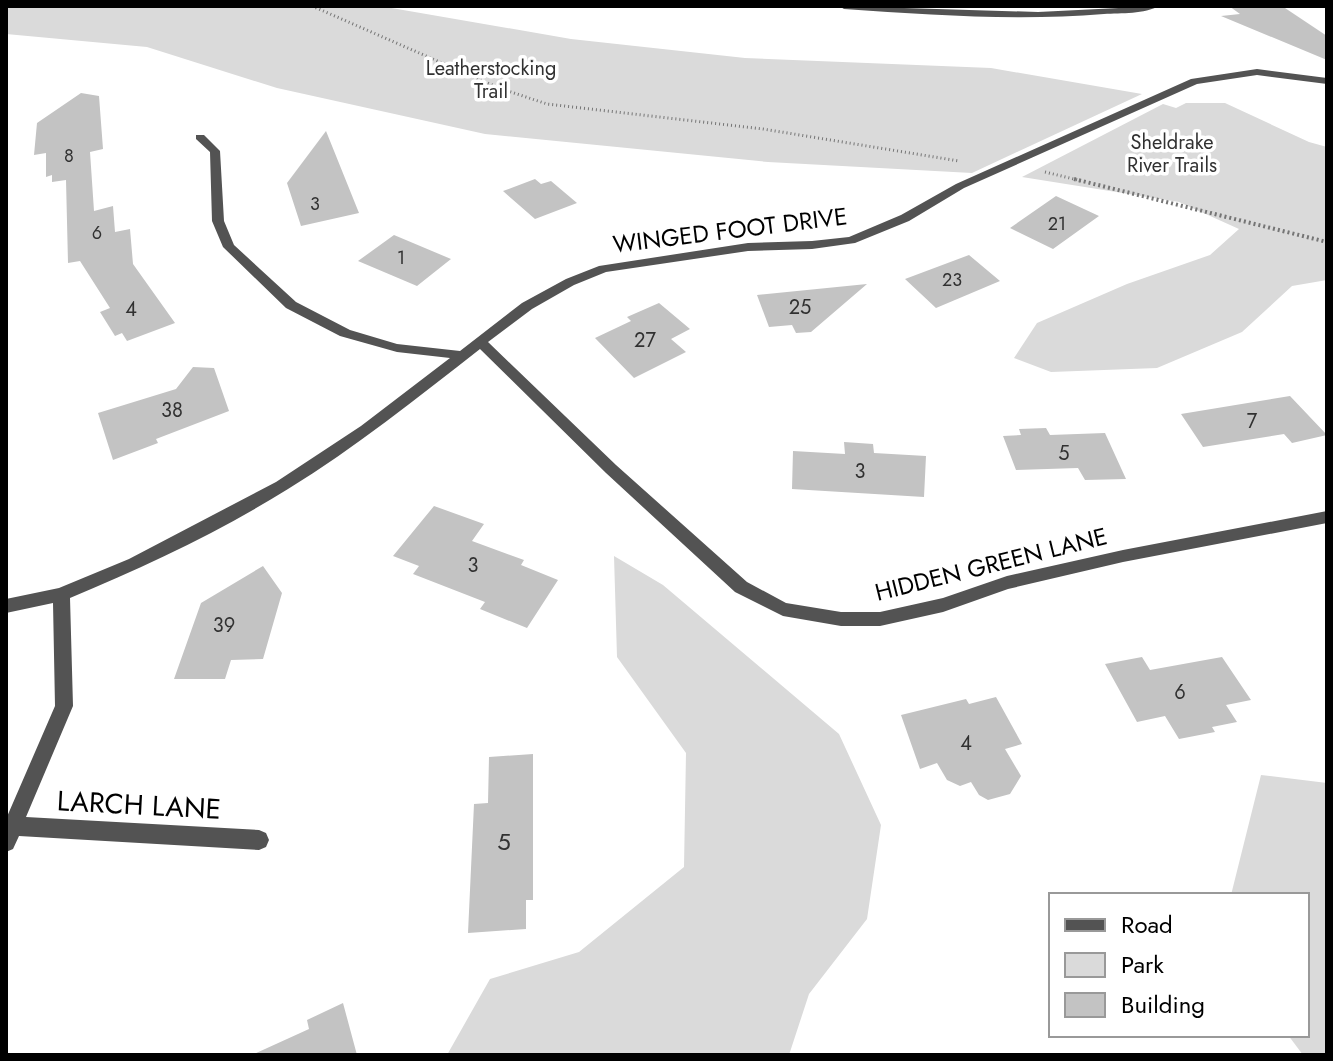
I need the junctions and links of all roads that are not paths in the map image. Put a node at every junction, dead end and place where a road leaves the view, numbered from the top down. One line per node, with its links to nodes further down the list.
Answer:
1 (844, 6): 2 (street)
2 (1154, 6)
3 (1327, 81): 5 (street, WINGED FOOT DRIVE)
4 (200, 137): 6 (street)
5 (479, 341): 6 (street, WINGED FOOT DRIVE); 7 (street, HIDDEN GREEN LANE)
6 (460, 355): 8 (street, WINGED FOOT DRIVE)
7 (1327, 517)
8 (61, 594): 9 (street, WINGED FOOT DRIVE); 10 (street)
9 (6, 606)
10 (11, 834): 11 (street, LARCH LANE)
11 (259, 840)

